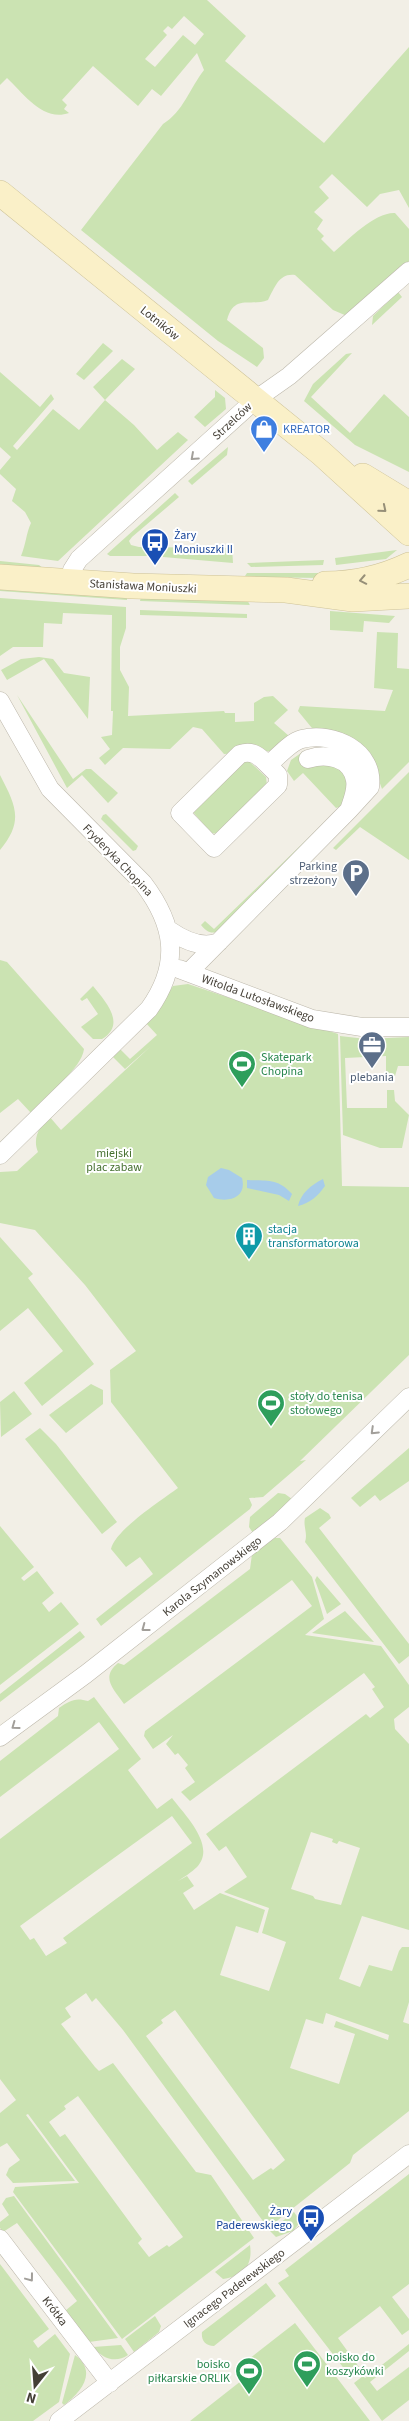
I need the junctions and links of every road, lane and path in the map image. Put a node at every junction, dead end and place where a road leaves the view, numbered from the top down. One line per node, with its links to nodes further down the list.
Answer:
1 (0, 193): 3 (street, Lotników)
2 (409, 271): 3 (street, Strzelców)
3 (255, 400): 4 (street, Lotników); 9 (street, Strzelców, one-way to 9)
4 (321, 453): 5 (street, Lotników); 6 (street, Lotników, one-way to 6)
5 (409, 504)
6 (409, 533)
7 (409, 565): 10 (street, Stanisława Moniuszki, one-way to 10)
8 (0, 577): 9 (street, Stanisława Moniuszki)
9 (70, 582): 10 (street, Stanisława Moniuszki)
10 (286, 590): 11 (street, Stanisława Moniuszki)
11 (409, 596)
12 (0, 701): 16 (street, Fryderyka Chopina)
13 (308, 759): 15 (street)
14 (268, 765): 14 (street); 15 (street)
15 (349, 810): 17 (street)
16 (168, 930): 17 (street); 18 (street, Fryderyka Chopina)
17 (219, 942): 19 (street)
18 (168, 967): 19 (street, Witolda Lutosławskiego); 21 (street, Fryderyka Chopina)
19 (189, 972): 20 (street, Witolda Lutosławskiego)
20 (409, 1027)
21 (0, 1155)
22 (409, 1397): 23 (street, Karola Szymanowskiego, one-way to 23)
23 (0, 1737)
24 (409, 2154): 26 (street, Ignacego Paderewskiego)
25 (0, 2239): 26 (street, Krótka, one-way to 26)
26 (110, 2383): 27 (street, Ignacego Paderewskiego)
27 (59, 2421)

